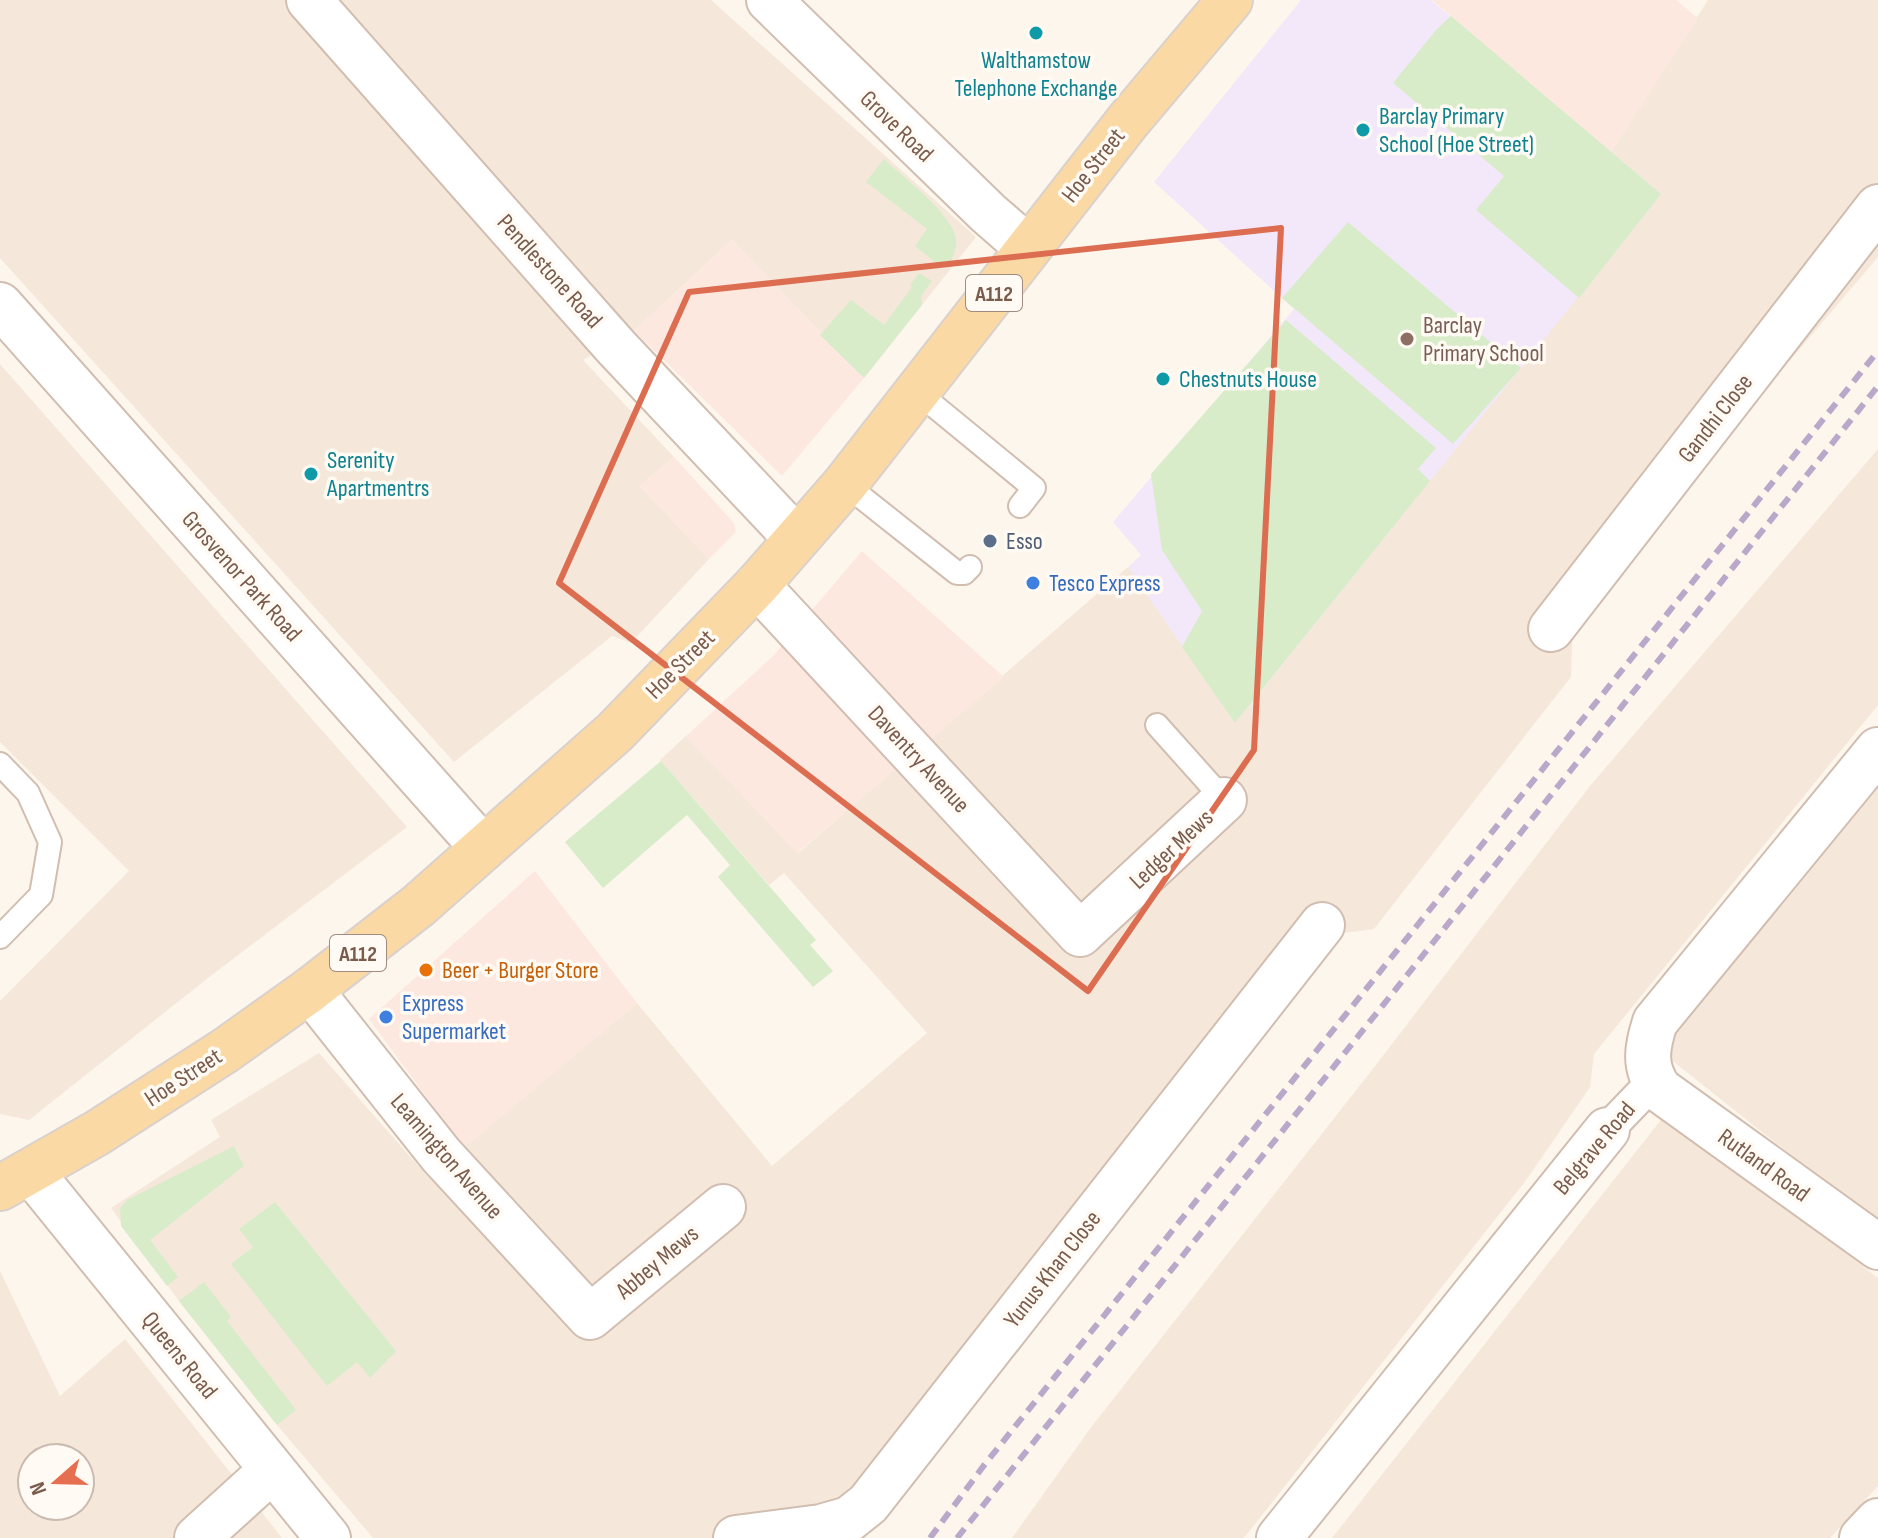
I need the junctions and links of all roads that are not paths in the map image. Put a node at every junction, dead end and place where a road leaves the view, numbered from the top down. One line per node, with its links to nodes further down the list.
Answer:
1 (309, 0): 10 (street, Pendlestone Road)
2 (769, 0): 5 (street, Grove Road)
3 (1230, 0): 5 (main road, Hoe Street / A112)
4 (1878, 207): 13 (street, Gandhi Close)
5 (1028, 248): 7 (main road, Hoe Street / A112)
6 (0, 305): 18 (street, Grosvenor Park Road)
7 (916, 391): 8 (main road, Hoe Street / A112); 9 (lane)
8 (845, 484): 10 (main road, Hoe Street / A112); 11 (lane)
9 (1020, 506)
10 (796, 538): 12 (main road, Hoe Street / A112)
11 (970, 567)
12 (757, 585): 18 (main road, Hoe Street / A112); 20 (street, Daventry Avenue)
13 (1551, 629)
14 (1157, 725): 17 (lane, Ledger Mews)
15 (1878, 750): 23 (street, Belgrave Road)
16 (0, 764): 21 (lane)
17 (1224, 800): 20 (street, Ledger Mews)
18 (483, 848): 22 (main road, Hoe Street / A112)
19 (1322, 925): 33 (street, Yunus Khan Close)
20 (1080, 934)
21 (0, 937)
22 (310, 990): 25 (main road, Hoe Street / A112); 28 (street, Leamington Avenue)
23 (1654, 1081): 24 (street, Belgrave Road); 27 (street, Rutland Road)
24 (1607, 1130): 34 (street, Belgrave Road)
25 (10, 1179): 29 (street, Queens Road)
26 (723, 1207): 28 (street, Abbey Mews)
27 (1878, 1247)
28 (590, 1317)
29 (272, 1470): 31 (street); 32 (street, Queens Road)
30 (1878, 1521): 35 (street)
31 (197, 1538)
32 (328, 1538)
33 (736, 1538)
34 (1279, 1538)
35 (1862, 1538)

